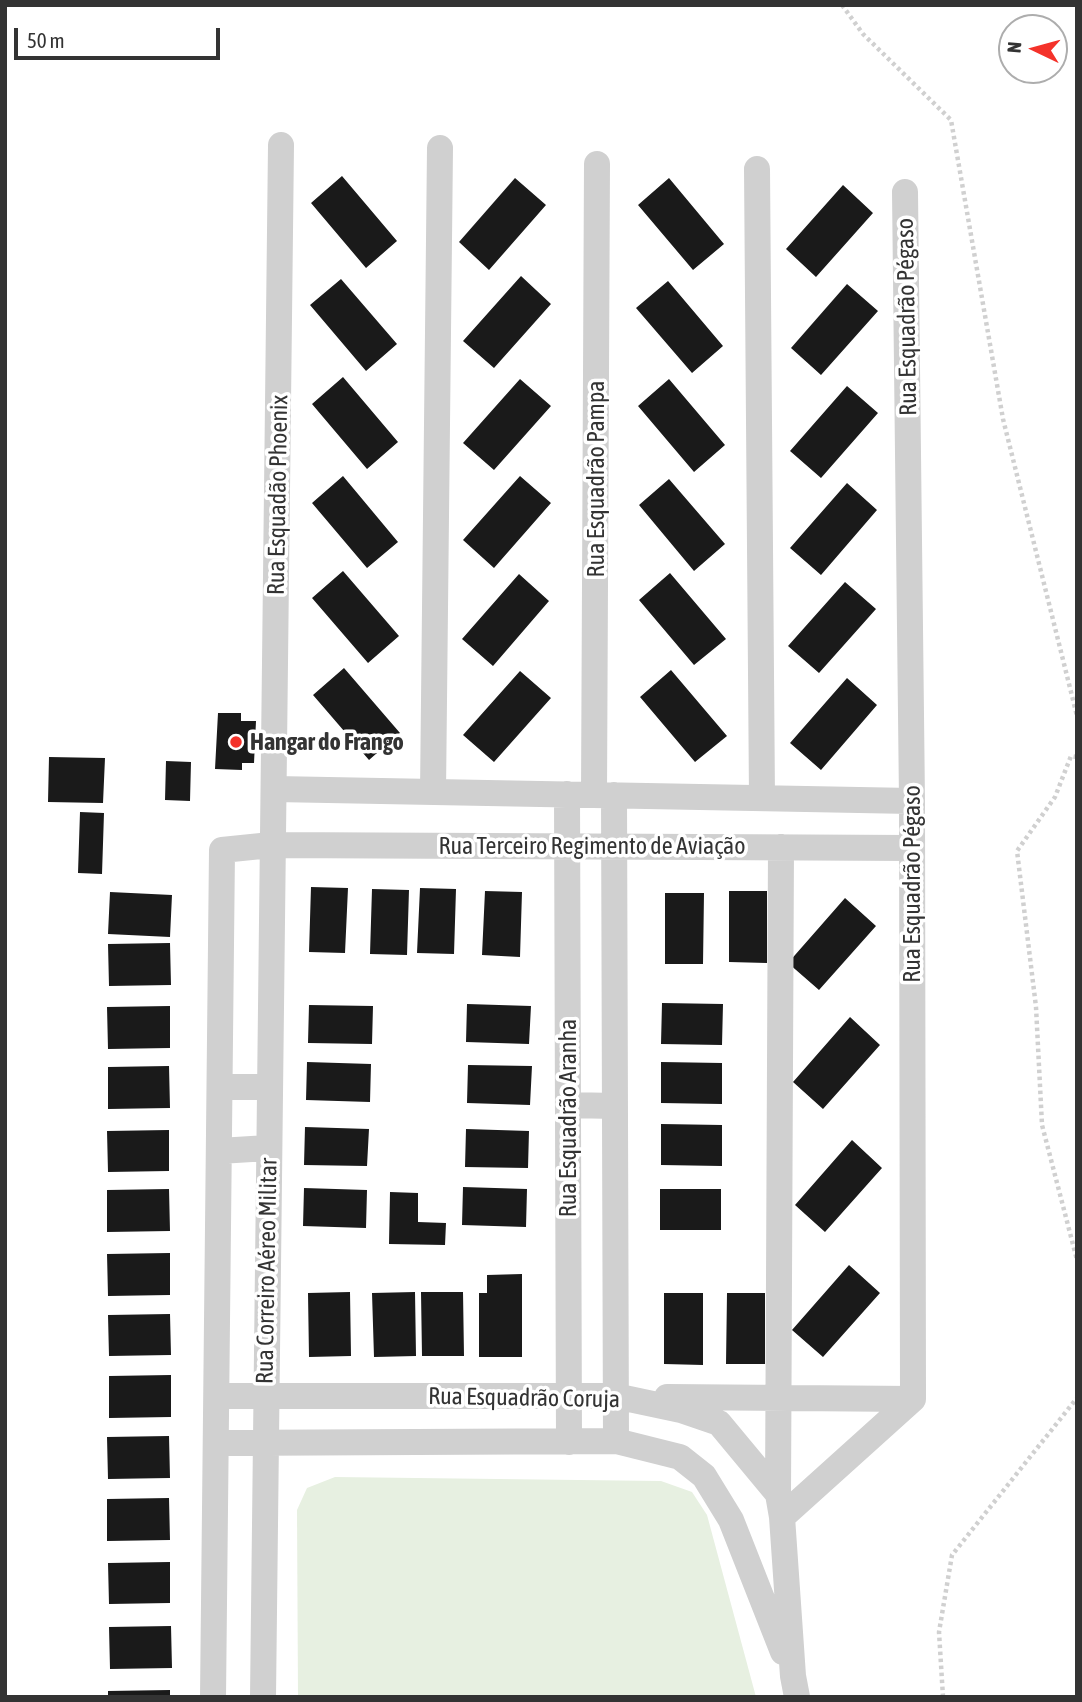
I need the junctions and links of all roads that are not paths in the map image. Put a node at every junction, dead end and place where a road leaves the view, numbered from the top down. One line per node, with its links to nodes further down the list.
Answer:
1 (281, 145): 6 (street, Rua Esquadão Phoenix)
2 (440, 148): 7 (street)
3 (597, 164): 9 (street, Rua Esquadrão Pampa)
4 (757, 169): 10 (street)
5 (905, 192): 11 (street, Rua Esquadrão Pégaso)
6 (275, 789): 7 (street, Rua Terceiro Regimento de Aviação); 12 (street, Rua Esquadão Phoenix)
7 (433, 792): 8 (street, Rua Terceiro Regimento de Aviação)
8 (567, 794): 9 (street, Rua Terceiro Regimento de Aviação); 13 (street, Rua Esquadrão Aranha)
9 (604, 794): 10 (street, Rua Terceiro Regimento de Aviação); 14 (street, Rua Esquadrão Aranha)
10 (762, 797): 11 (street, Rua Terceiro Regimento de Aviação)
11 (912, 801): 16 (street, Rua Esquadrão Pégaso)
12 (271, 845): 13 (street, Rua Terceiro Regimento de Aviação); 17 (street, Rua Terceiro Regimento de Aviação); 19 (street, Rua Correiro Aéreo Militar)
13 (567, 846): 14 (street, Rua Terceiro Regimento de Aviação); 20 (street, Rua Esquadrão Aranha)
14 (614, 846): 15 (street, Rua Terceiro Regimento de Aviação); 21 (street, Rua Esquadrão Aranha)
15 (780, 847): 16 (street, Rua Terceiro Regimento de Aviação); 28 (street)
16 (912, 848): 29 (street, Rua Esquadrão Pégaso)
17 (222, 850): 18 (street, Rua Correiro Aéreo Militar)
18 (220, 1087): 19 (street); 23 (street, Rua Correiro Aéreo Militar)
19 (269, 1087): 22 (street, Rua Correiro Aéreo Militar)
20 (568, 1105): 21 (street); 24 (street, Rua Esquadrão Aranha)
21 (615, 1106): 26 (street, Rua Esquadrão Aranha)
22 (268, 1148): 23 (street); 27 (street, Rua Correiro Aéreo Militar)
23 (219, 1151): 25 (street, Rua Correiro Aéreo Militar)
24 (568, 1395): 26 (street, Rua Esquadrão Coruja); 27 (street, Rua Esquadrão Coruja); 31 (street, Rua Esquadrão Aranha)
25 (217, 1396): 27 (street, Rua Esquadrão Coruja); 32 (street, Rua Correiro Aéreo Militar)
26 (615, 1396): 28 (street); 30 (street, Rua Esquadrão Aranha); 34 (street, Rua Esquadrão Coruja)
27 (266, 1397): 33 (street, Rua Correiro Aéreo Militar)
28 (779, 1398): 29 (street); 34 (street)
29 (914, 1399): 34 (street)
30 (616, 1441): 31 (street, Rua Esquadrão Coruja); 35 (street, Rua Esquadrão Coruja)
31 (569, 1442): 33 (street, Rua Esquadrão Coruja)
32 (216, 1443): 33 (street, Rua Esquadrão Coruja); 36 (street, Rua Correiro Aéreo Militar)
33 (265, 1444): 37 (street, Rua Correiro Aéreo Militar)
34 (780, 1505): 35 (street, Rua Esquadrão Coruja)
35 (795, 1687)
36 (214, 1697)
37 (263, 1697)

